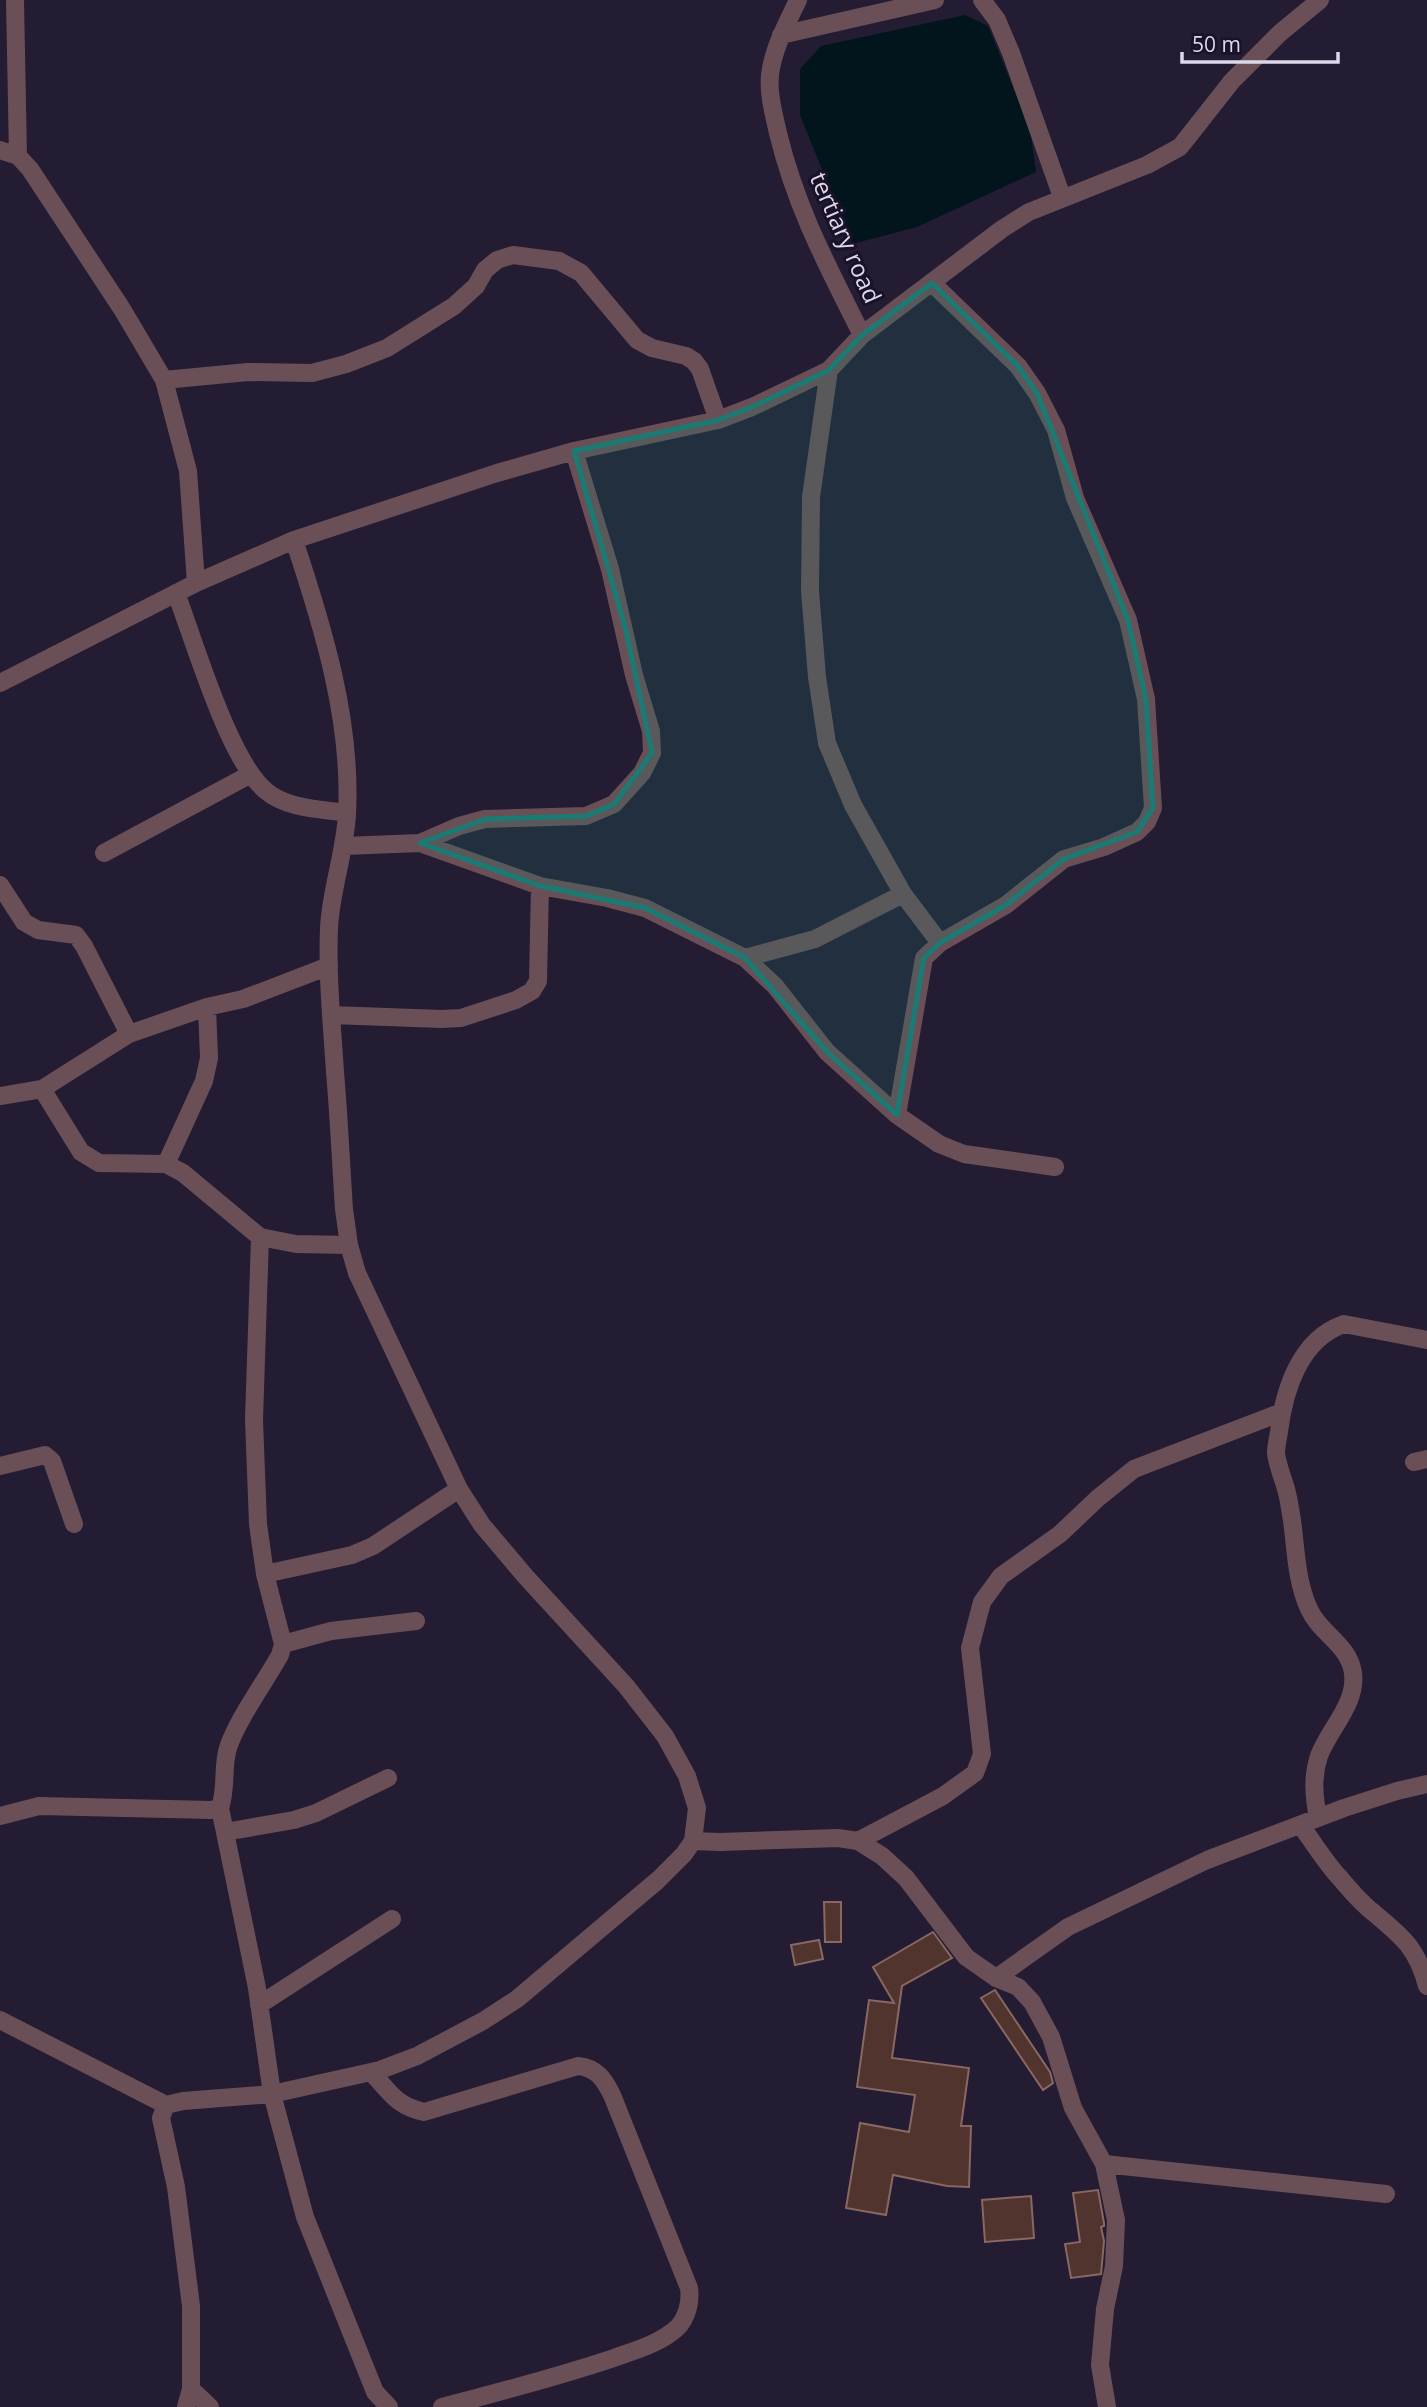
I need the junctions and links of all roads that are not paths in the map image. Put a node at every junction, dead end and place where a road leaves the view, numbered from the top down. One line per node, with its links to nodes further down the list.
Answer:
1 (15, 0): 8 (street)
2 (798, 0): 6 (street, tertiary road)
3 (935, 0): 6 (street)
4 (982, 0): 9 (street)
5 (1320, 0): 9 (street)
6 (781, 35): 11 (street, tertiary road)
7 (0, 150): 8 (street)
8 (18, 156): 13 (street)
9 (1062, 197): 10 (street)
10 (932, 283): 11 (street); 28 (street)
11 (862, 335): 12 (street)
12 (829, 370): 14 (street); 27 (street)
13 (164, 380): 14 (street); 17 (street)
14 (718, 420): 15 (street)
15 (574, 450): 16 (street); 22 (street)
16 (294, 540): 17 (street); 21 (street)
17 (196, 583): 18 (street)
18 (176, 593): 19 (street); 20 (street)
19 (0, 683)
20 (251, 774): 21 (street); 24 (street)
21 (347, 813): 23 (street)
22 (421, 843): 23 (street); 26 (street)
23 (344, 846): 30 (street)
24 (104, 853)
25 (0, 885): 33 (street)
26 (540, 886): 29 (street); 32 (street)
27 (903, 894): 28 (street); 29 (street)
28 (940, 943): 36 (street)
29 (746, 958): 36 (street)
30 (329, 966): 31 (street); 32 (street)
31 (207, 1007): 33 (street); 37 (street)
32 (331, 1015): 40 (street)
33 (129, 1034): 34 (street)
34 (42, 1089): 35 (street); 37 (street)
35 (0, 1096)
36 (897, 1115): 38 (street)
37 (166, 1164): 39 (street)
38 (1055, 1167)
39 (260, 1237): 40 (street); 46 (street)
40 (349, 1245): 44 (street)
41 (1427, 1340): 42 (street)
42 (1282, 1412): 53 (street); 57 (street)
43 (0, 1466): 45 (street)
44 (459, 1489): 46 (street); 56 (street)
45 (74, 1524)
46 (265, 1574): 48 (street)
47 (416, 1621): 48 (street)
48 (283, 1644): 51 (street)
49 (388, 1778): 55 (street)
50 (1427, 1784): 53 (street)
51 (220, 1808): 52 (street); 55 (street)
52 (0, 1816)
53 (1318, 1818): 54 (street)
54 (1301, 1826): 59 (street); 60 (street)
55 (225, 1832): 61 (street)
56 (693, 1841): 57 (street); 63 (street)
57 (858, 1841): 59 (street)
58 (392, 1919): 61 (street)
59 (996, 1978): 66 (street)
60 (1427, 1986)
61 (259, 2006): 64 (street)
62 (1, 2022): 65 (street)
63 (371, 2071): 64 (street); 71 (street)
64 (272, 2094): 65 (street); 70 (street)
65 (166, 2105): 68 (street)
66 (1104, 2164): 67 (street); 72 (street)
67 (1385, 2194)
68 (189, 2398): 69 (street)
69 (210, 2407)
70 (388, 2407)
71 (442, 2407)
72 (1107, 2407)

